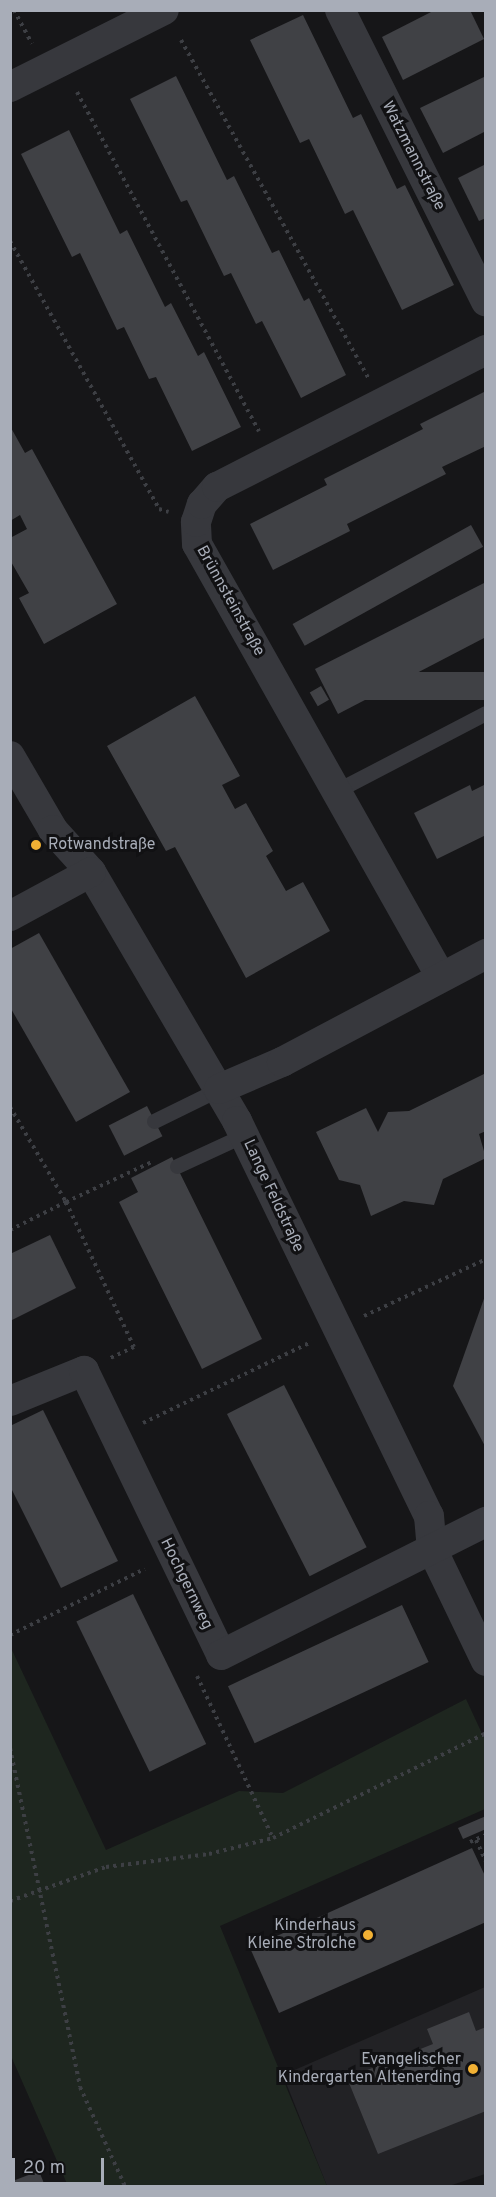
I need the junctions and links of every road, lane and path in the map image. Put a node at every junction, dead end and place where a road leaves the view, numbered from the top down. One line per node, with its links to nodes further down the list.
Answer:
1 (14, 10): 5 (path)
2 (164, 10): 6 (street)
3 (340, 10): 9 (street, Watzmannstraße)
4 (181, 40): 11 (path)
5 (32, 45)
6 (10, 87)
7 (77, 92): 12 (path)
8 (10, 241): 13 (path)
9 (486, 301)
10 (486, 350): 16 (street, Brünnsteinstraße)
11 (370, 382)
12 (262, 437)
13 (172, 514)
14 (486, 713): 16 (lane)
15 (10, 756): 17 (street, Lange Feldstraße)
16 (336, 791): 20 (street, Brünnsteinstraße)
17 (92, 872): 18 (street); 21 (street, Lange Feldstraße)
18 (10, 916)
19 (486, 954): 20 (street)
20 (441, 977): 21 (street)
21 (219, 1089): 23 (lane); 24 (street, Lange Feldstraße)
22 (10, 1107): 26 (path)
23 (154, 1121)
24 (244, 1135): 25 (lane); 29 (street, Lange Feldstraße)
25 (170, 1162): 26 (path)
26 (66, 1202): 27 (path); 30 (path)
27 (10, 1230)
28 (486, 1259): 29 (path)
29 (336, 1330): 32 (path); 34 (street, Lange Feldstraße)
30 (84, 1371): 31 (street); 32 (street, Hochgernweg)
31 (10, 1401)
32 (115, 1436): 37 (street, Hochgernweg)
33 (486, 1522): 34 (street)
34 (432, 1549): 37 (street); 38 (street, Lange Feldstraße)
35 (125, 1579): 36 (path)
36 (10, 1635)
37 (220, 1655): 42 (path)
38 (486, 1661)
39 (486, 1733): 42 (path)
40 (10, 1748): 46 (path)
41 (486, 1835): 43 (path)
42 (273, 1838): 46 (path)
43 (476, 1840): 44 (path); 45 (path)
44 (470, 1842)
45 (486, 1861)
46 (38, 1889): 47 (path); 48 (path)
47 (10, 1900)
48 (125, 2187)

